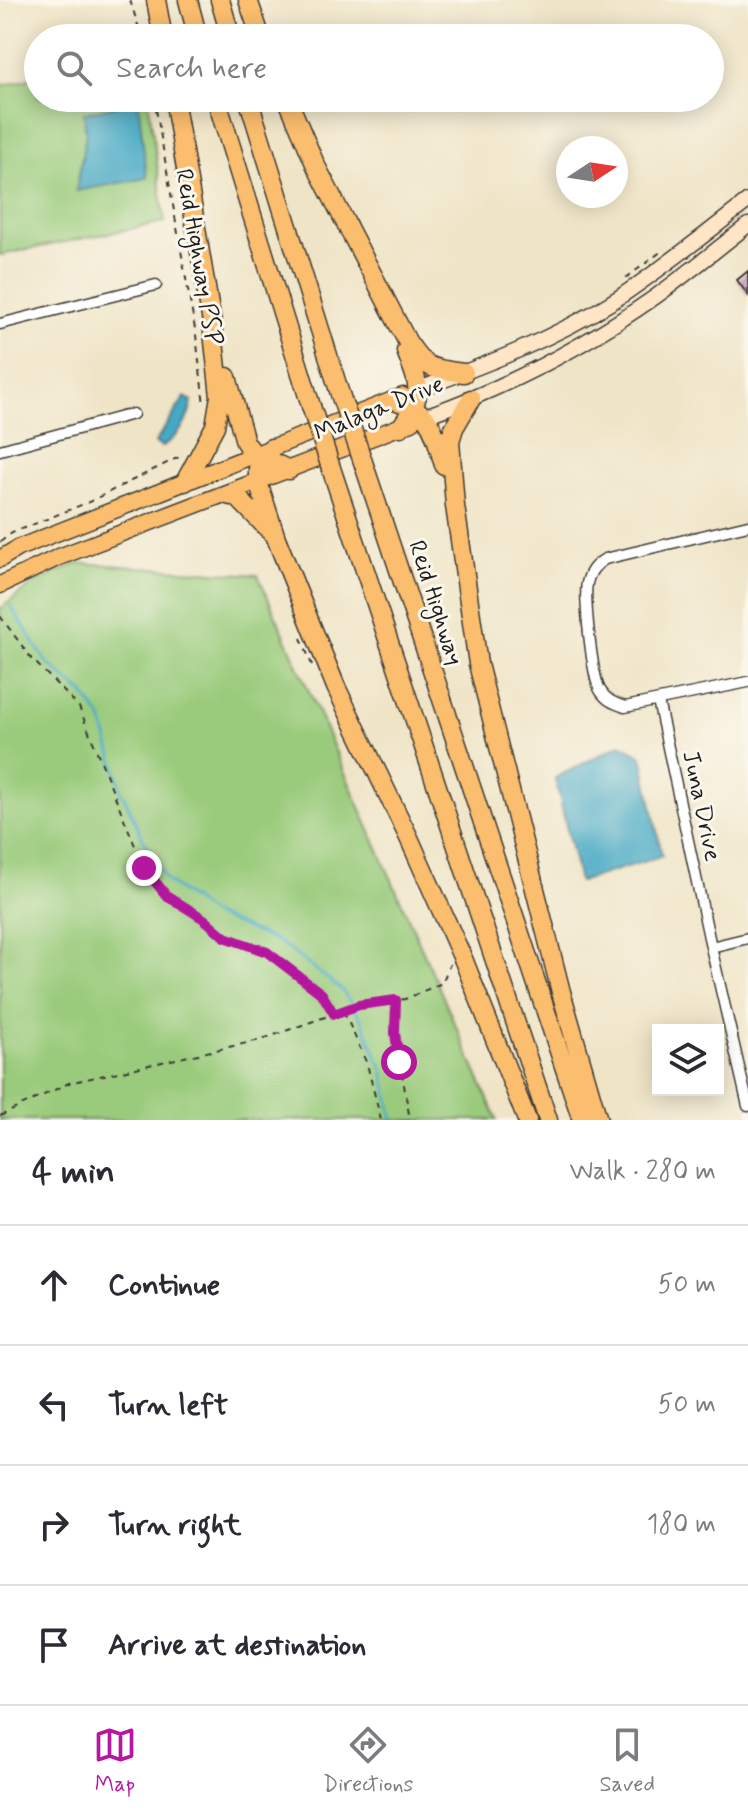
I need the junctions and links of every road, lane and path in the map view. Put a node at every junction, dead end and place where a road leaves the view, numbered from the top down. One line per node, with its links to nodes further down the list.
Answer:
1 (130, 0): 6 (path)
2 (156, 0): 7 (highway)
3 (188, 0): 8 (highway)
4 (220, 0): 9 (highway)
5 (248, 0): 10 (highway)
6 (138, 24)
7 (160, 24)
8 (194, 24)
9 (227, 24)
10 (256, 24)
11 (156, 112): 26 (path, Reid Highway PSP)
12 (176, 112): 20 (highway)
13 (220, 112): 56 (highway, bridge)
14 (252, 112): 57 (highway, Reid Highway, bridge)
15 (293, 112): 19 (highway)
16 (748, 201): 22 (main road, Malaga Drive)
17 (748, 225): 23 (main road, Malaga Drive)
18 (156, 285): 21 (street)
19 (387, 304): 22 (highway); 25 (highway)
20 (212, 323): 31 (highway); 33 (highway)
21 (0, 324)
22 (464, 373): 25 (main road, Malaga Drive)
23 (471, 399): 25 (main road, Malaga Drive); 36 (highway)
24 (394, 400): 25 (highway); 31 (main road, Malaga Drive)
25 (420, 404): 28 (highway); 36 (highway)
26 (205, 409)
27 (133, 414): 29 (street)
28 (401, 427): 32 (main road, Malaga Drive)
29 (0, 450)
30 (191, 450): 39 (path)
31 (262, 453): 32 (highway); 33 (main road, Malaga Drive); 34 (highway)
32 (289, 470): 34 (main road, Malaga Drive)
33 (185, 482): 40 (main road, Malaga Drive)
34 (258, 482): 35 (main road, Malaga Drive); 38 (highway)
35 (226, 495): 38 (highway); 41 (main road, Malaga Drive)
36 (455, 506): 58 (highway)
37 (748, 525): 44 (street)
38 (276, 538): 55 (highway)
39 (0, 542)
40 (0, 559)
41 (0, 585)
42 (0, 616): 50 (path)
43 (748, 682): 44 (street)
44 (658, 701): 46 (street, Juna Drive)
45 (748, 938): 46 (street)
46 (711, 947): 51 (street, Juna Drive)
47 (453, 960): 48 (path)
48 (396, 1000): 49 (path); 54 (path)
49 (344, 1012): 50 (path); 53 (path)
50 (334, 1014): 52 (path)
51 (748, 1106)
52 (0, 1116)
53 (381, 1120)
54 (410, 1120)
55 (527, 1120)
56 (548, 1120)
57 (582, 1120)
58 (598, 1120)

